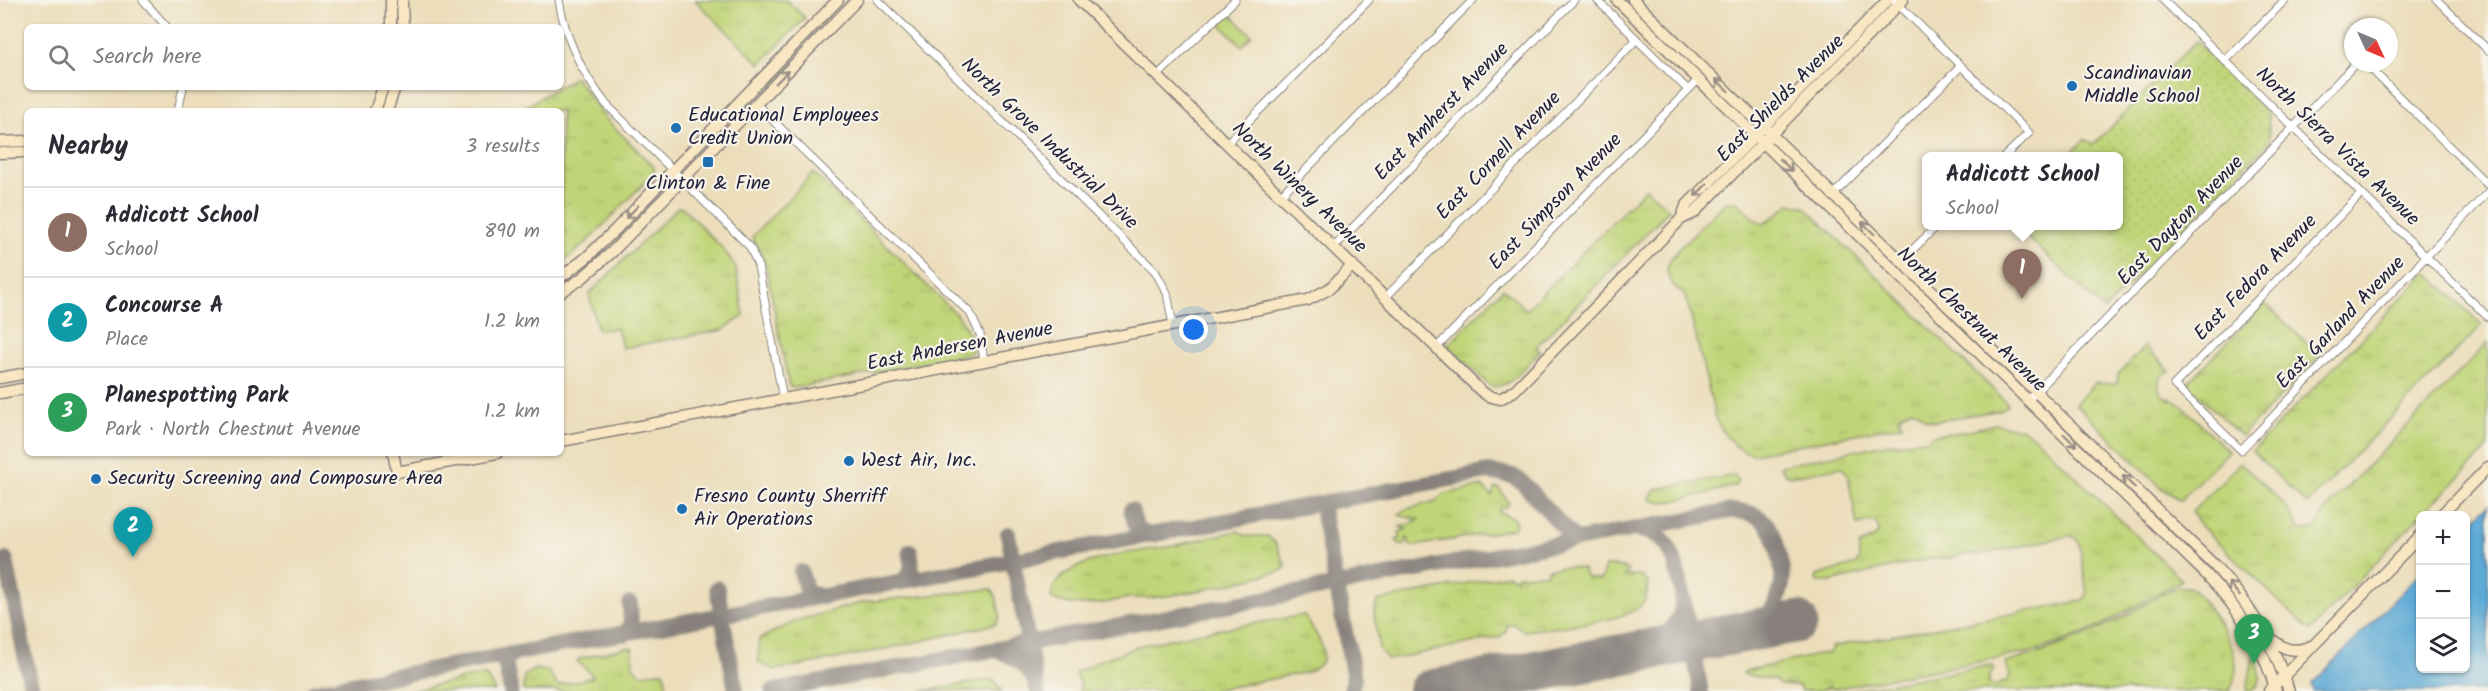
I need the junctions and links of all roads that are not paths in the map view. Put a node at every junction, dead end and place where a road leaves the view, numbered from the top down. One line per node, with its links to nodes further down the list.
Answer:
1 (143, 0): 20 (street)
2 (391, 0): 21 (main road)
3 (402, 0): 22 (main road)
4 (559, 0): 49 (street)
5 (838, 0): 49 (main road)
6 (857, 0): 37 (main road, one-way to 6)
7 (878, 0): 65 (street, North Grove Industrial Drive)
8 (1235, 0): 31 (street)
9 (1369, 0): 45 (street)
10 (1473, 0): 54 (street)
11 (1574, 0): 57 (street, East Amherst Avenue)
12 (1597, 0): 24 (street)
13 (1888, 0): 42 (main road, East Shields Avenue)
14 (2163, 0): 27 (street, North Sierra Vista Avenue)
15 (2285, 0): 27 (street)
16 (2437, 0): 25 (street)
17 (1085, 2): 31 (main road, North Winery Avenue)
18 (1626, 2): 23 (main road, North Chestnut Avenue); 26 (main road, North Chestnut Avenue)
19 (1899, 2): 28 (street); 42 (main road, East Shields Avenue)
20 (164, 24)
21 (391, 24)
22 (403, 24)
23 (1645, 26): 26 (main road); 32 (main road, North Chestnut Avenue)
24 (1637, 39): 36 (street); 63 (street, East Cornell Avenue)
25 (2488, 50)
26 (1694, 58): 42 (main road, North Chestnut Avenue, one-way to 26)
27 (2225, 61): 41 (street, North Sierra Vista Avenue)
28 (1961, 66): 47 (street); 55 (street)
29 (2347, 72): 41 (street, East Dayton Avenue)
30 (2374, 72): 51 (street)
31 (1157, 75): 45 (main road, North Winery Avenue)
32 (1699, 79): 36 (street, East Simpson Avenue); 42 (main road, North Chestnut Avenue)
33 (182, 90): 38 (street)
34 (382, 90): 39 (main road)
35 (394, 90): 40 (main road)
36 (1688, 90): 66 (street, East Simpson Avenue)
37 (756, 104): 50 (main road); 67 (street)
38 (179, 108)
39 (376, 108)
40 (388, 108)
41 (2294, 128): 53 (street, North Sierra Vista Avenue); 72 (street, East Dayton Avenue)
42 (1763, 134): 55 (main road, North Chestnut Avenue); 74 (main road, East Shields Avenue)
43 (24, 141): 44 (main road)
44 (0, 142)
45 (1227, 143): 54 (main road, North Winery Avenue)
46 (24, 152): 48 (main road)
47 (2009, 152)
48 (0, 153)
49 (673, 170): 50 (street); 61 (main road, one-way to 61)
50 (682, 179): 62 (main road); 73 (street)
51 (2488, 185)
52 (2488, 192): 58 (street, East Garland Avenue)
53 (2361, 194): 58 (street, North Sierra Vista Avenue); 76 (street, East Fedora Avenue)
54 (1281, 195): 57 (main road, North Winery Avenue)
55 (1830, 199): 60 (main road, North Chestnut Avenue)
56 (1932, 230): 60 (street)
57 (1334, 246): 59 (main road, North Winery Avenue)
58 (2427, 257): 64 (street, North Sierra Vista Avenue); 76 (street, East Garland Avenue)
59 (1353, 265): 63 (main road, North Winery Avenue); 65 (main road, East Andersen Avenue)
60 (1898, 265): 72 (main road, North Chestnut Avenue)
61 (564, 275)
62 (564, 290)
63 (1386, 297): 66 (main road, North Winery Avenue)
64 (2488, 317)
65 (1173, 325): 67 (main road, East Andersen Avenue)
66 (1437, 347): 74 (main road, North Winery Avenue)
67 (984, 361): 73 (main road, East Andersen Avenue)
68 (24, 374): 69 (main road)
69 (0, 378)
70 (24, 389): 71 (main road)
71 (0, 393)
72 (2032, 396): 81 (main road, North Chestnut Avenue)
73 (783, 399): 75 (main road, East Andersen Avenue)
74 (1496, 399)
75 (564, 440)
76 (2241, 450)
77 (394, 456): 78 (main road)
78 (481, 456)
79 (2488, 467): 80 (main road)
80 (2445, 511)
81 (2167, 527): 83 (main road, North Chestnut Avenue, one-way to 81); 86 (main road, North Chestnut Avenue)
82 (2416, 541): 84 (main road)
83 (2263, 632): 84 (main road); 85 (main road, North Chestnut Avenue)
84 (2314, 645): 85 (main road)
85 (2283, 676): 86 (main road); 87 (main road, North Chestnut Avenue)
86 (2273, 689)
87 (2289, 691)

